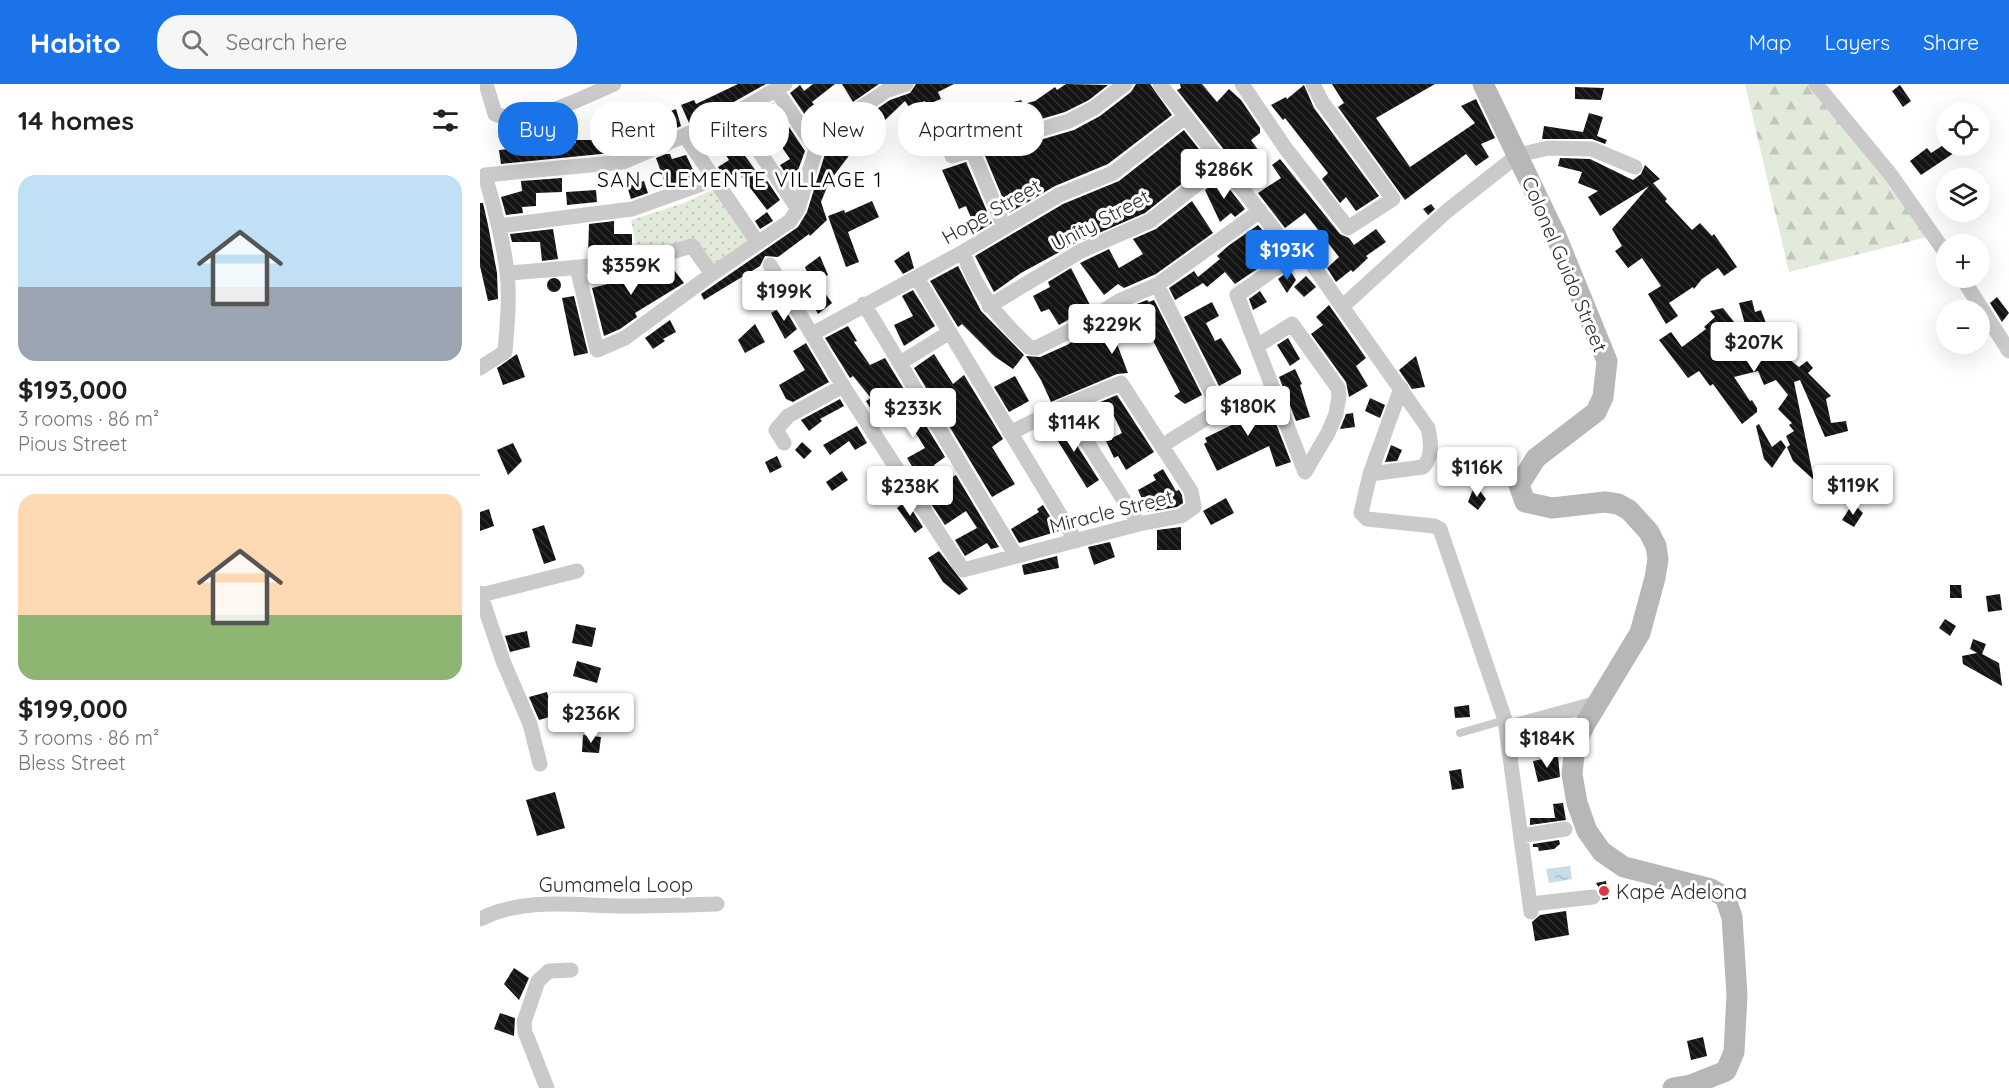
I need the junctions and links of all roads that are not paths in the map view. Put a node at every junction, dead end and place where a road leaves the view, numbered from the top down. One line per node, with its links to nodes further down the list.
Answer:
1 (486, 84): 2 (street)
2 (614, 84)
3 (906, 84): 12 (street)
4 (1125, 84): 15 (street)
5 (1160, 84): 13 (street)
6 (1242, 84): 7 (street)
7 (1313, 84)
8 (1483, 84): 18 (street, Colonel Guido Street)
9 (1816, 84): 30 (street)
10 (781, 87): 11 (street); 14 (street)
11 (755, 102)
12 (870, 102)
13 (1185, 117): 22 (street); 28 (street, Hope Street)
14 (801, 122)
15 (1044, 128)
16 (689, 135): 17 (street)
17 (686, 136): 24 (street); 27 (street)
18 (1518, 155): 23 (street); 42 (street); 61 (street, Colonel Guido Street)
19 (762, 156): 25 (street)
20 (814, 156): 25 (street)
21 (974, 156): 28 (street)
22 (1224, 163): 26 (street); 41 (street, Unity Street)
23 (1635, 167)
24 (714, 180): 27 (street); 31 (street)
25 (798, 209): 31 (street)
26 (1260, 211): 29 (street); 38 (street)
27 (499, 226): 35 (street)
28 (1004, 227): 32 (street, Hope Street)
29 (1276, 232)
30 (1936, 239)
31 (759, 243): 36 (street)
32 (963, 252): 37 (street, Hope Street); 41 (street)
33 (771, 265): 44 (street)
34 (578, 268): 35 (street); 36 (street); 36 (street)
35 (507, 273): 48 (street)
36 (712, 274)
37 (917, 278): 40 (street, Hope Street); 43 (street)
38 (1157, 285): 41 (street); 54 (street)
39 (1968, 288): 46 (street)
40 (864, 304): 44 (street, Hope Street); 47 (street)
41 (989, 306)
42 (1342, 307): 45 (street); 50 (street)
43 (950, 332): 47 (street); 52 (street)
44 (812, 334): 49 (street)
45 (1257, 346): 45 (street)
46 (2009, 351)
47 (900, 363): 58 (street)
48 (480, 368)
49 (843, 386): 53 (street); 58 (street, Miracle Street)
50 (1401, 388): 55 (street); 55 (street)
51 (1064, 406): 52 (street); 54 (street, Miracle Street); 56 (street)
52 (1010, 433): 57 (street)
53 (783, 443)
54 (1163, 445): 56 (street, Miracle Street)
55 (1370, 474): 62 (street)
56 (1138, 524): 57 (street, Miracle Street)
57 (1076, 541): 58 (street, Miracle Street)
58 (1016, 556)
59 (577, 571): 60 (street)
60 (481, 594): 64 (street)
61 (1598, 703): 62 (street); 72 (street, Colonel Guido Street)
62 (1506, 724): 63 (lane); 66 (street)
63 (1461, 733)
64 (540, 764)
65 (1564, 830): 66 (street)
66 (1521, 836): 67 (street)
67 (1593, 897)
68 (717, 904): 69 (street, Gumamela Loop)
69 (480, 919)
70 (572, 970): 71 (street)
71 (547, 1088)
72 (1673, 1088)

